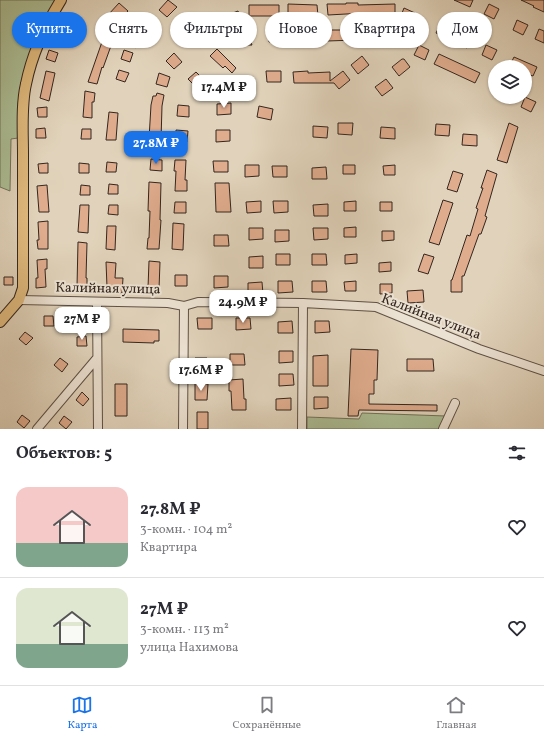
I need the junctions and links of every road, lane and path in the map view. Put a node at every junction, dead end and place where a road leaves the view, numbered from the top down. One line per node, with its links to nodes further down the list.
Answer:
1 (61, 0): 2 (main road)
2 (19, 300): 3 (street, Калийная улица); 6 (main road)
3 (97, 302): 5 (street, Калийная улица); 7 (street)
4 (303, 303): 5 (street, Калийная улица); 8 (street, Калийная улица); 13 (street)
5 (184, 306): 12 (street)
6 (0, 322)
7 (98, 358): 10 (street); 11 (street)
8 (544, 371)
9 (455, 404): 14 (street)
10 (37, 429)
11 (98, 429)
12 (183, 429)
13 (302, 429)
14 (443, 429)

